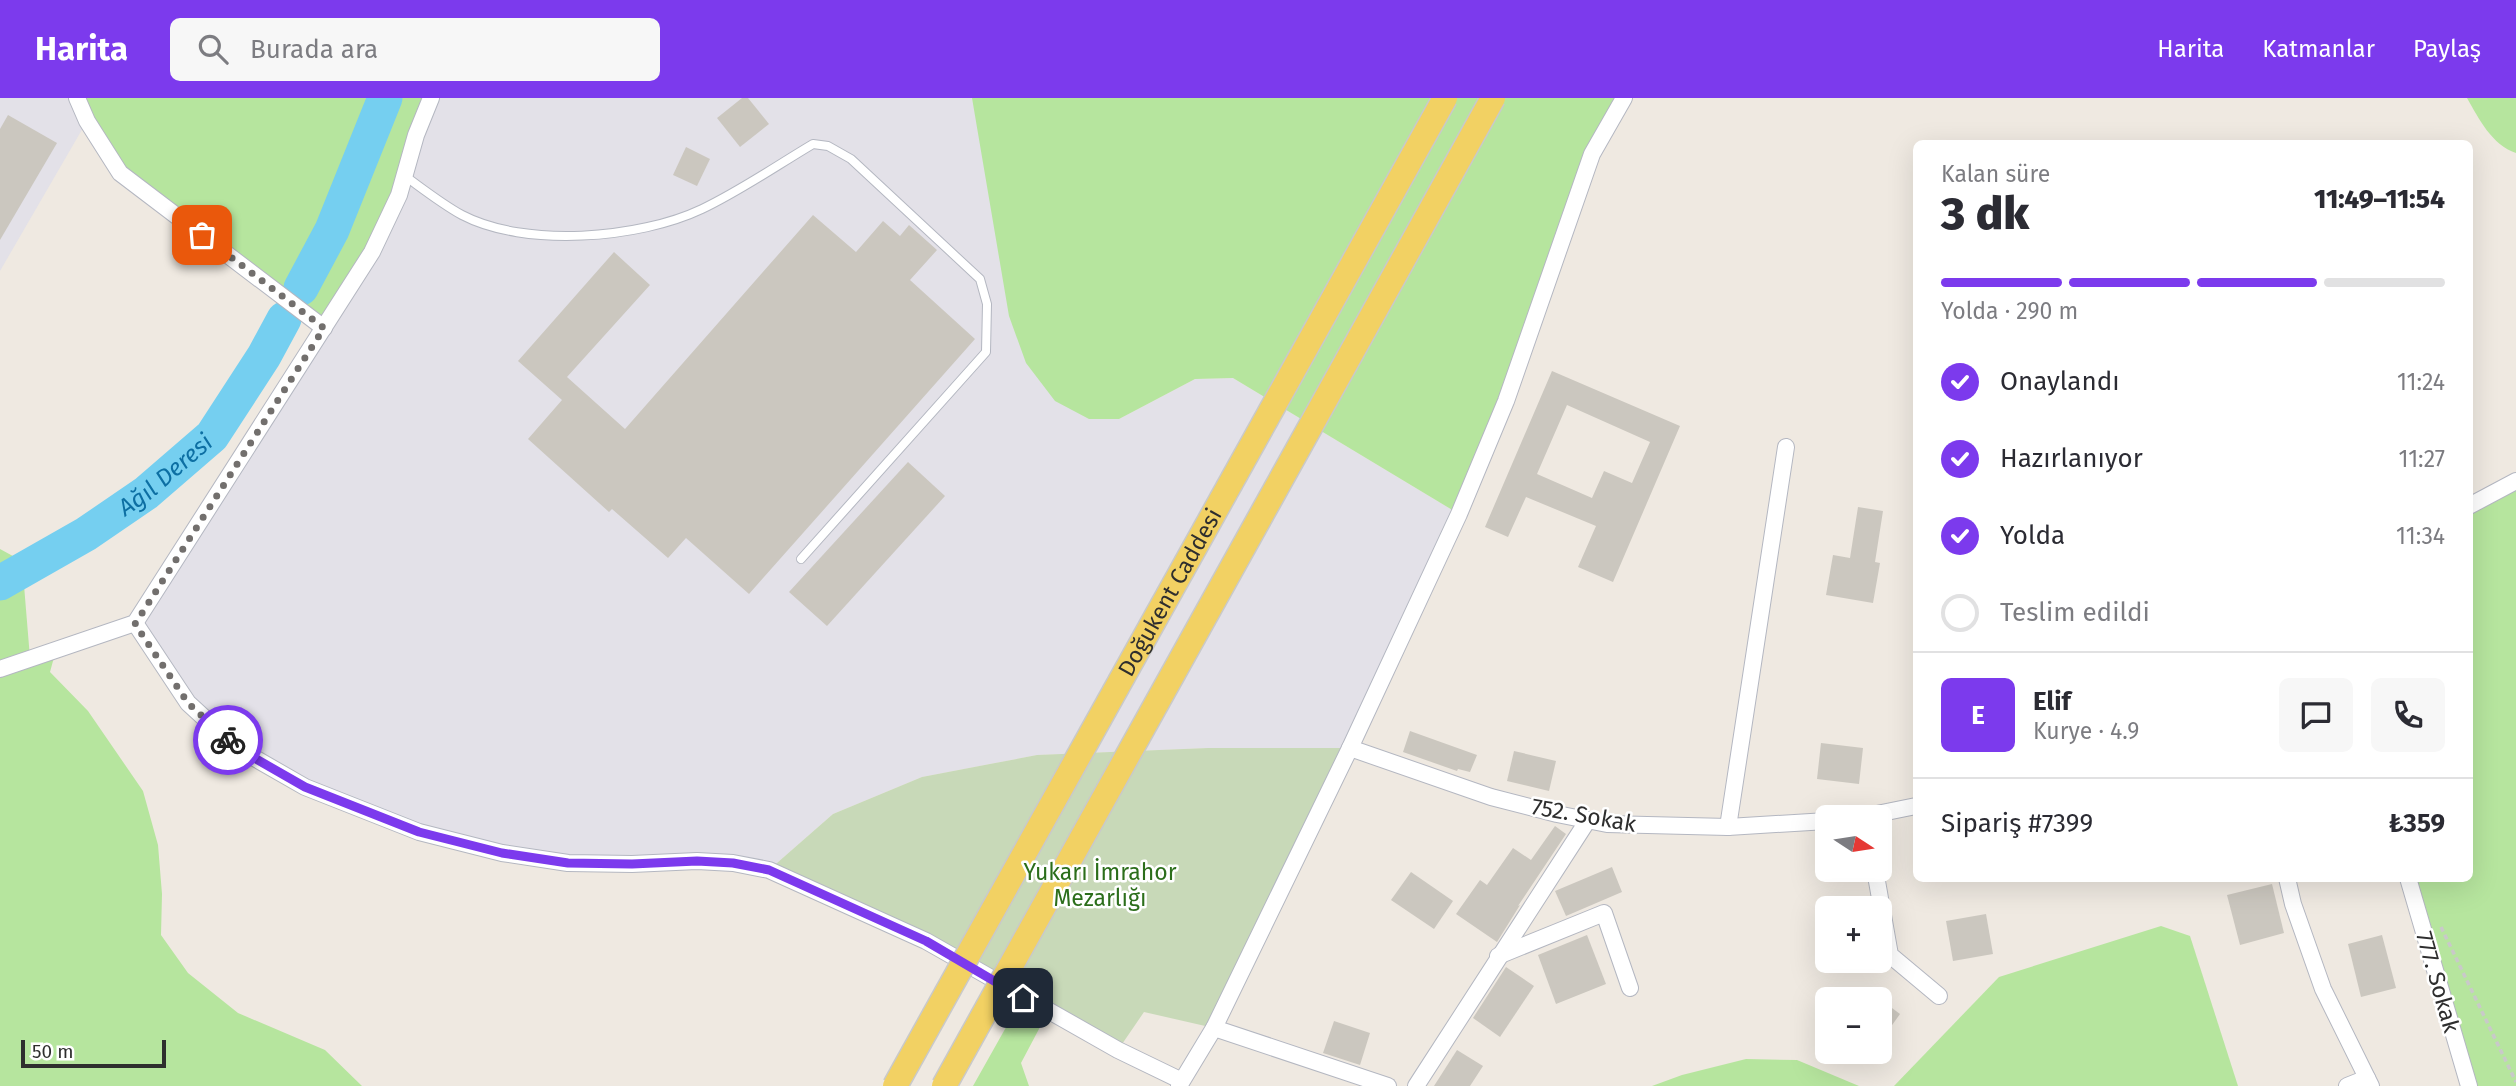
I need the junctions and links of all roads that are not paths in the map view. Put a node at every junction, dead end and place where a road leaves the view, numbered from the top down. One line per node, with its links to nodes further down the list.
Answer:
1 (77, 98): 7 (street)
2 (431, 98): 6 (street)
3 (1445, 98): 29 (main road, Doğukent Caddesi, bridge)
4 (1493, 98): 30 (main road, Doğukent Caddesi, bridge)
5 (1624, 98): 14 (street)
6 (405, 176): 7 (street); 11 (lane)
7 (324, 328): 12 (street)
8 (1786, 447): 19 (street)
9 (2516, 481): 10 (street)
10 (2473, 504)
11 (802, 559)
12 (135, 624): 13 (street); 28 (street)
13 (0, 669)
14 (1350, 748): 17 (street, 752. Sokak); 26 (street)
15 (1913, 807): 16 (street)
16 (1892, 811)
17 (1588, 820): 19 (street, 752. Sokak); 23 (street)
18 (1815, 822): 19 (street, 752. Sokak)
19 (1728, 827)
20 (1877, 882): 25 (street)
21 (2288, 882): 27 (street)
22 (2409, 882): 34 (street, 777. Sokak)
23 (1498, 956): 24 (street); 32 (street)
24 (1630, 988)
25 (1939, 996)
26 (1214, 1028): 28 (street); 31 (street)
27 (2369, 1082): 33 (street)
28 (1179, 1083)
29 (895, 1086)
30 (944, 1086)
31 (1388, 1086)
32 (1416, 1086)
33 (2347, 1086)
34 (2469, 1086)

